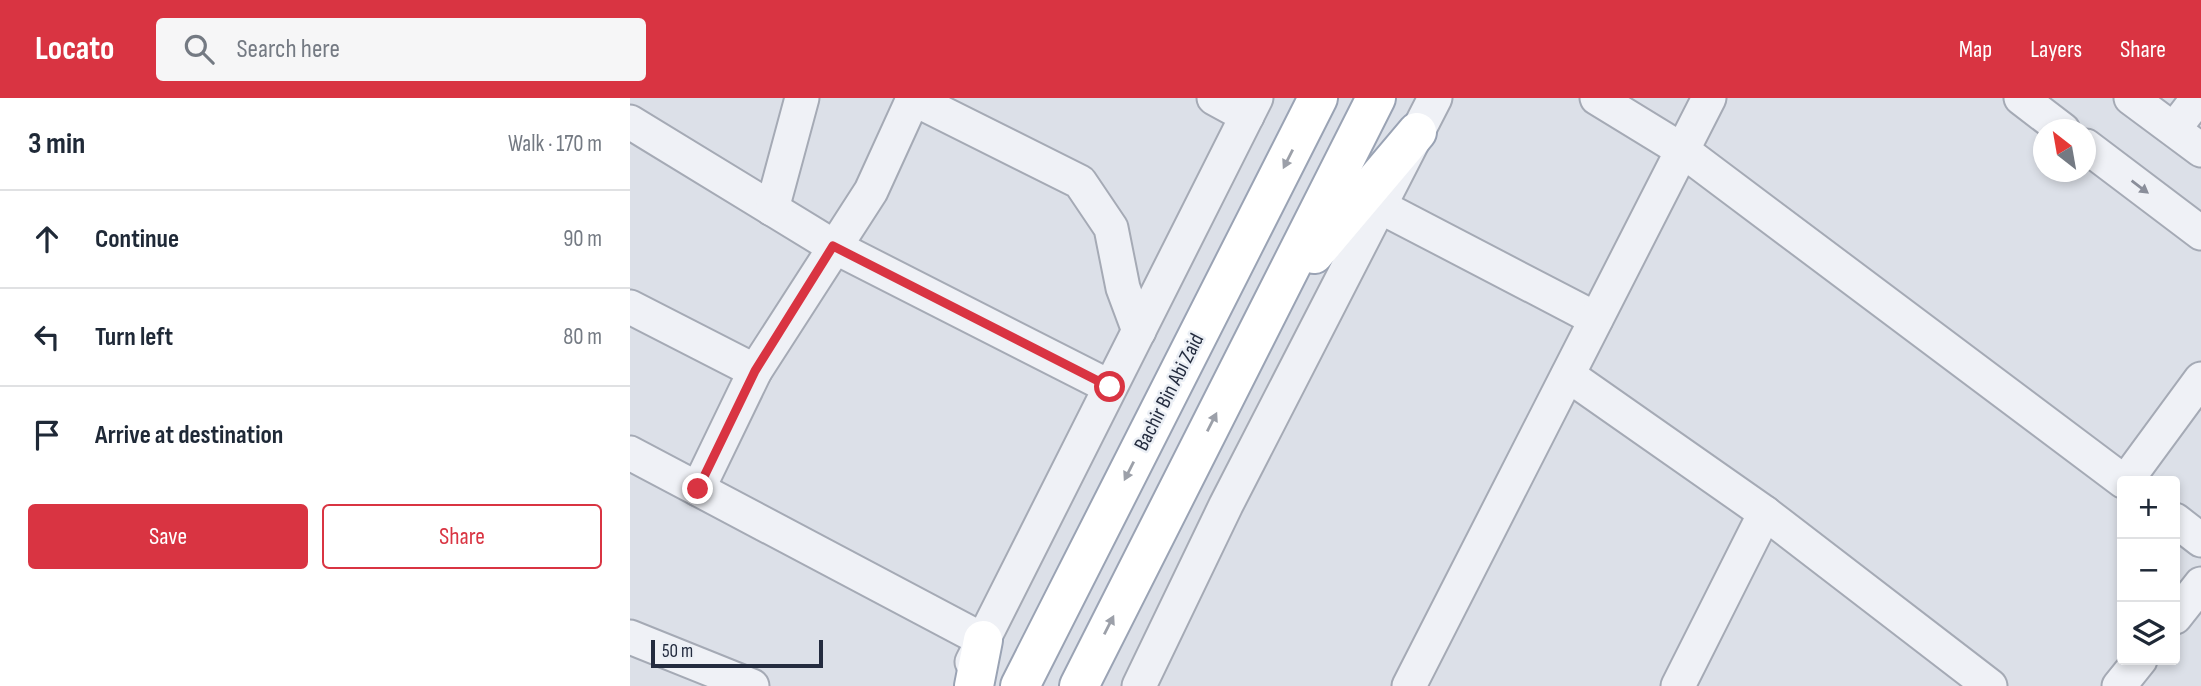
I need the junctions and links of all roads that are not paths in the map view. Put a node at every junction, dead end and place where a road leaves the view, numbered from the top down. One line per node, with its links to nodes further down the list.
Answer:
1 (802, 98): 21 (street)
2 (913, 98): 23 (street); 27 (street)
3 (1214, 98): 12 (street)
4 (1318, 98): 39 (main road, Bachir Bin Abi Zaid, one-way to 39)
5 (1376, 98): 24 (main road)
6 (1435, 98): 16 (street)
7 (1597, 98): 17 (street)
8 (1709, 98): 17 (street)
9 (2021, 98): 13 (street)
10 (2131, 98): 15 (street)
11 (2198, 98): 15 (street)
12 (1252, 107): 27 (street)
13 (2049, 119)
14 (630, 122): 21 (street)
15 (2174, 130): 18 (street)
16 (1418, 132): 20 (street); 24 (main road)
17 (1682, 150): 26 (street); 33 (street)
18 (2201, 150)
19 (2096, 154): 22 (street, one-way to 22)
20 (1379, 206): 26 (street); 51 (street)
21 (772, 209): 23 (street)
22 (2201, 233)
23 (833, 246): 28 (street); 31 (street)
24 (1272, 303): 40 (main road, one-way to 24)
25 (630, 307): 28 (street)
26 (1596, 319): 29 (street)
27 (1139, 331): 31 (street)
28 (755, 371): 35 (street)
29 (1568, 375): 36 (street); 52 (street)
30 (2201, 379): 34 (street)
31 (1110, 387): 44 (street)
32 (630, 453): 35 (street)
33 (2118, 476)
34 (2129, 476)
35 (698, 489): 44 (street)
36 (1765, 513): 53 (street); 54 (street)
37 (2180, 524): 38 (street)
38 (2201, 540)
39 (1085, 559): 40 (main road); 49 (main road, Bachir Bin Abi Zaid)
40 (1130, 583): 50 (main road, one-way to 40)
41 (2201, 584): 42 (street)
42 (2180, 611)
43 (630, 637): 46 (street)
44 (983, 640): 47 (street); 48 (main road)
45 (2136, 665): 55 (street)
46 (752, 686)
47 (960, 686)
48 (974, 686)
49 (1020, 686)
50 (1079, 686)
51 (1139, 686)
52 (1409, 686)
53 (1678, 686)
54 (1990, 686)
55 (2119, 686)

